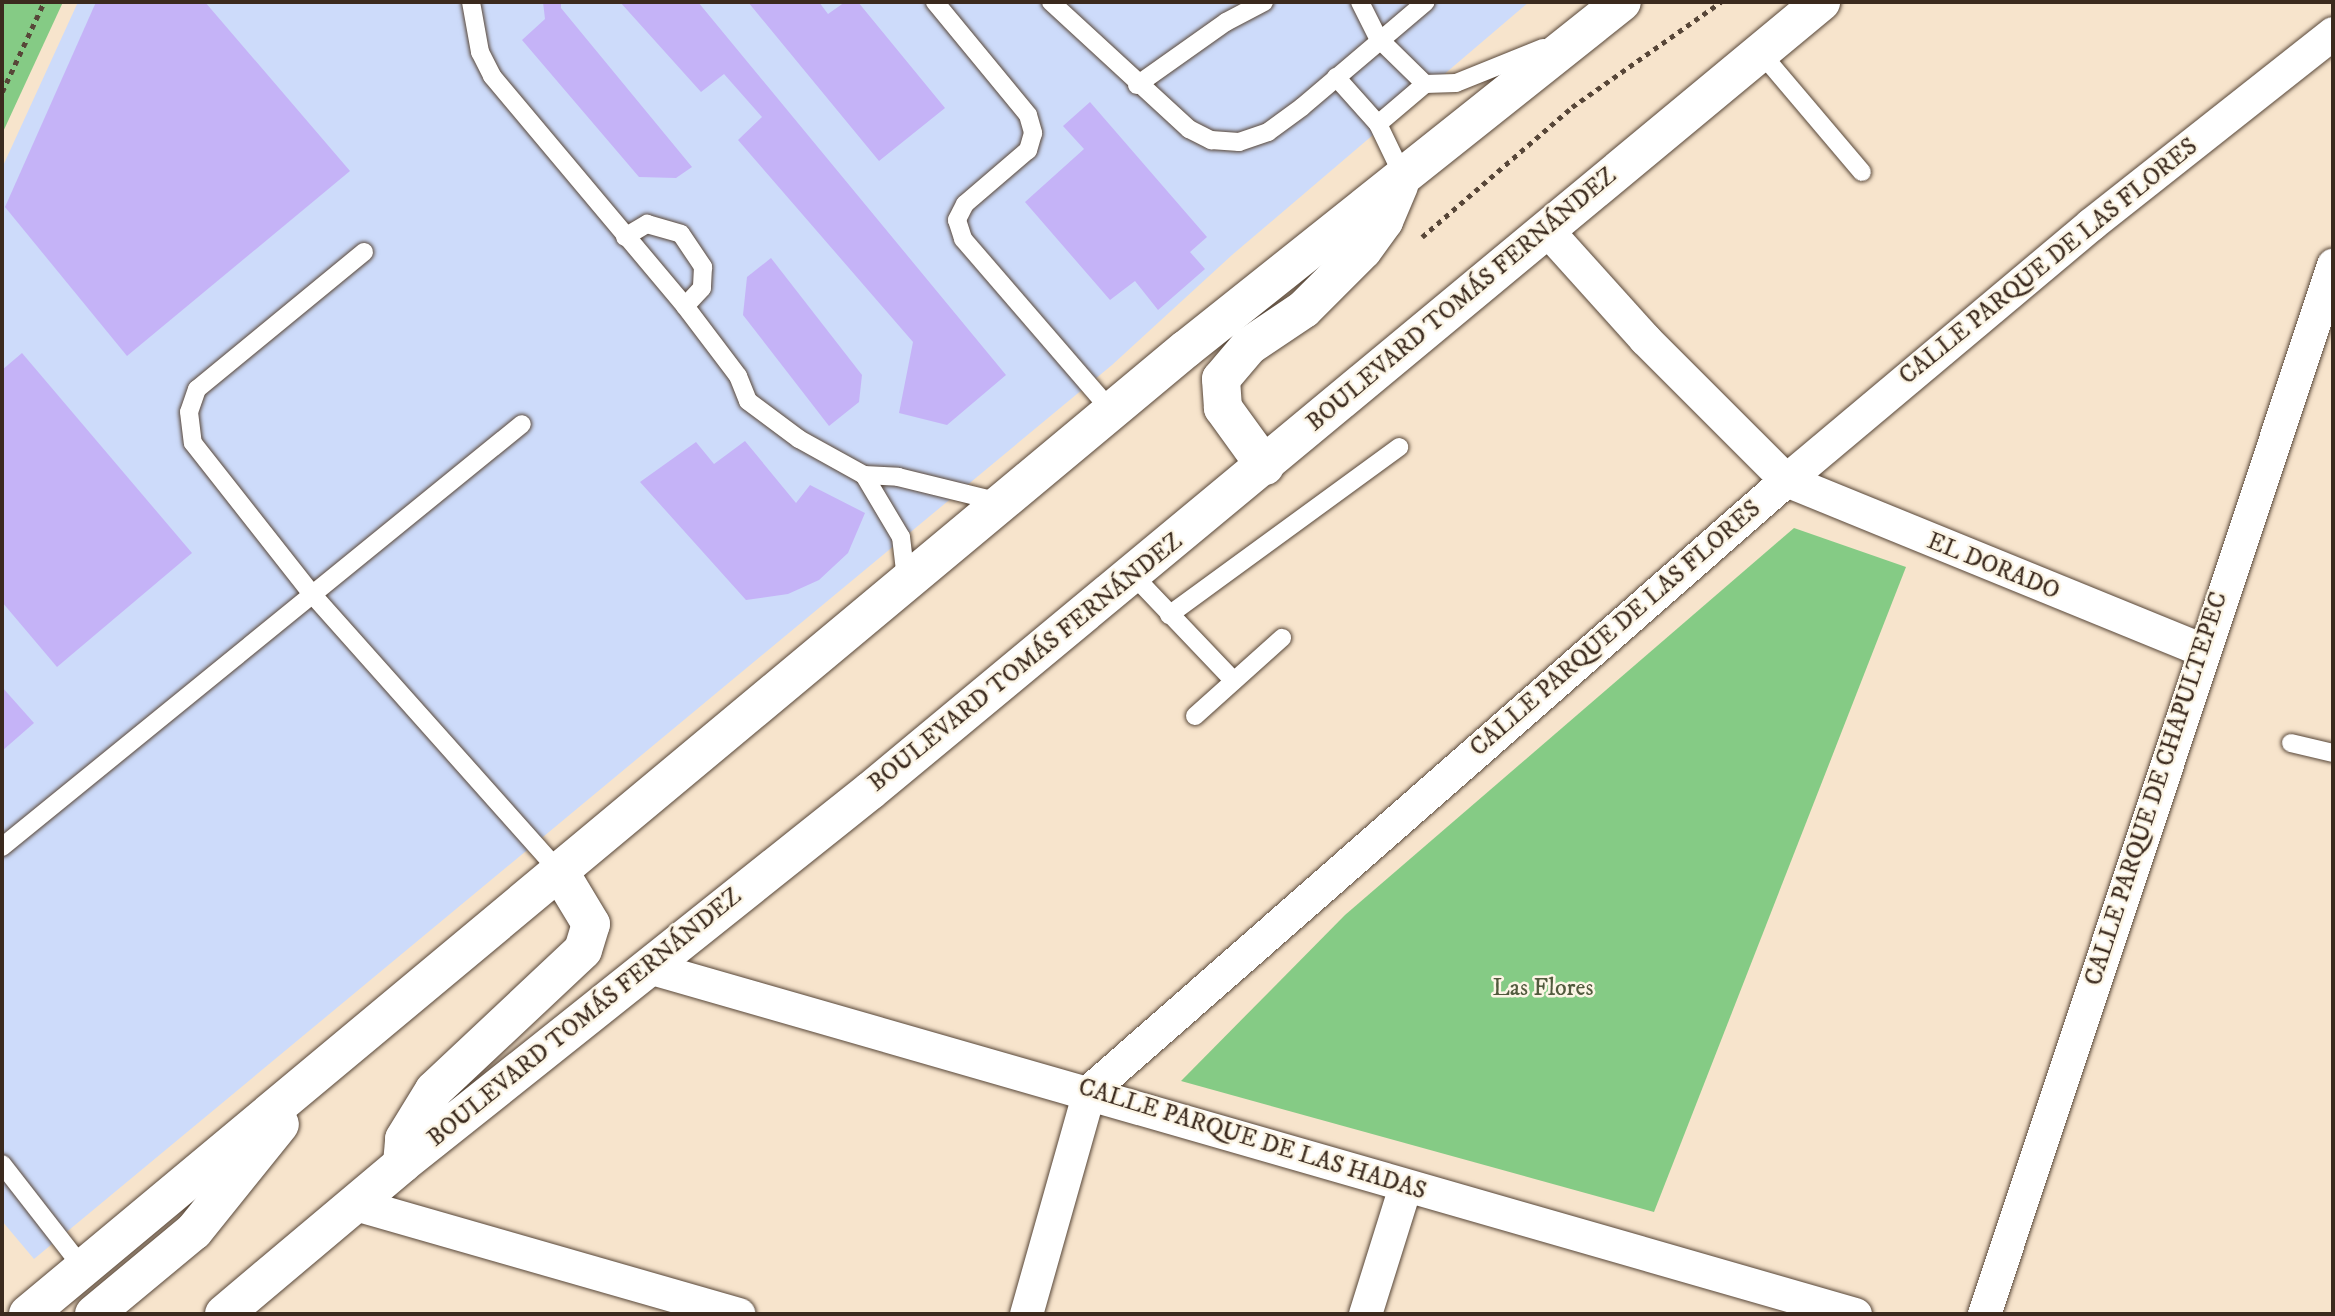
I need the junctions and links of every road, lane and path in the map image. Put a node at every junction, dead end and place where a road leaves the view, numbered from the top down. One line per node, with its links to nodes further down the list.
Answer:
1 (44, 2): 18 (path)
2 (471, 2): 23 (lane)
3 (935, 2): 28 (lane)
4 (1051, 2): 17 (lane)
5 (1264, 2): 17 (lane)
6 (1360, 2): 13 (lane)
7 (1426, 2): 13 (lane)
8 (1622, 2): 11 (main road)
9 (1721, 2): 24 (path)
10 (1821, 2): 14 (main road, BOULEVARD TOMÁS FERNÁNDEZ)
11 (1589, 29): 16 (lane); 21 (main road)
12 (2333, 33): 33 (street, CALLE PARQUE DE LAS FLORES)
13 (1378, 38): 15 (lane); 16 (lane)
14 (1761, 53): 20 (lane); 22 (main road, BOULEVARD TOMÁS FERNÁNDEZ)
15 (1336, 77): 17 (lane); 19 (lane)
16 (1425, 84): 19 (lane)
17 (1137, 85)
18 (2, 92)
19 (1378, 124): 21 (lane)
20 (1862, 172)
21 (1403, 176): 28 (main road); 31 (main road)
22 (1546, 229): 31 (main road, BOULEVARD TOMÁS FERNÁNDEZ); 33 (street)
23 (625, 237): 27 (lane); 27 (lane)
24 (1418, 241)
25 (364, 252): 37 (lane)
26 (2333, 265): 40 (street, CALLE PARQUE DE CHAPULTEPEC)
27 (685, 306): 32 (lane)
28 (1114, 414): 34 (main road)
29 (522, 425): 37 (lane)
30 (1399, 447): 38 (lane)
31 (1265, 466): 35 (main road, BOULEVARD TOMÁS FERNÁNDEZ)
32 (864, 475): 34 (lane); 36 (lane)
33 (1786, 480): 40 (street, EL DORADO); 49 (street, CALLE PARQUE DE LAS FLORES)
34 (1004, 503): 36 (main road)
35 (1133, 575): 38 (lane); 47 (main road, BOULEVARD TOMÁS FERNÁNDEZ)
36 (906, 582): 46 (main road)
37 (312, 594): 45 (lane); 46 (lane)
38 (1169, 615): 41 (lane)
39 (1282, 638): 41 (lane)
40 (2202, 650): 62 (street, CALLE PARQUE DE CHAPULTEPEC)
41 (1234, 681): 42 (lane)
42 (1195, 716)
43 (2291, 743): 44 (lane)
44 (2333, 753)
45 (2, 847)
46 (559, 871): 48 (main road); 51 (main road)
47 (648, 967): 49 (street, CALLE PARQUE DE LAS HADAS); 51 (main road, BOULEVARD TOMÁS FERNÁNDEZ)
48 (309, 1082): 54 (main road); 56 (main road)
49 (1089, 1091): 52 (street, CALLE PARQUE DE LAS HADAS); 59 (street)
50 (2, 1164): 54 (lane)
51 (402, 1164): 53 (main road, BOULEVARD TOMÁS FERNÁNDEZ)
52 (1405, 1186): 60 (street); 61 (street, CALLE PARQUE DE LAS HADAS)
53 (355, 1204): 57 (main road, BOULEVARD TOMÁS FERNÁNDEZ); 58 (street)
54 (83, 1268): 55 (main road)
55 (28, 1314)
56 (94, 1314)
57 (224, 1314)
58 (739, 1314)
59 (1026, 1314)
60 (1365, 1314)
61 (1855, 1314)
62 (1984, 1314)

